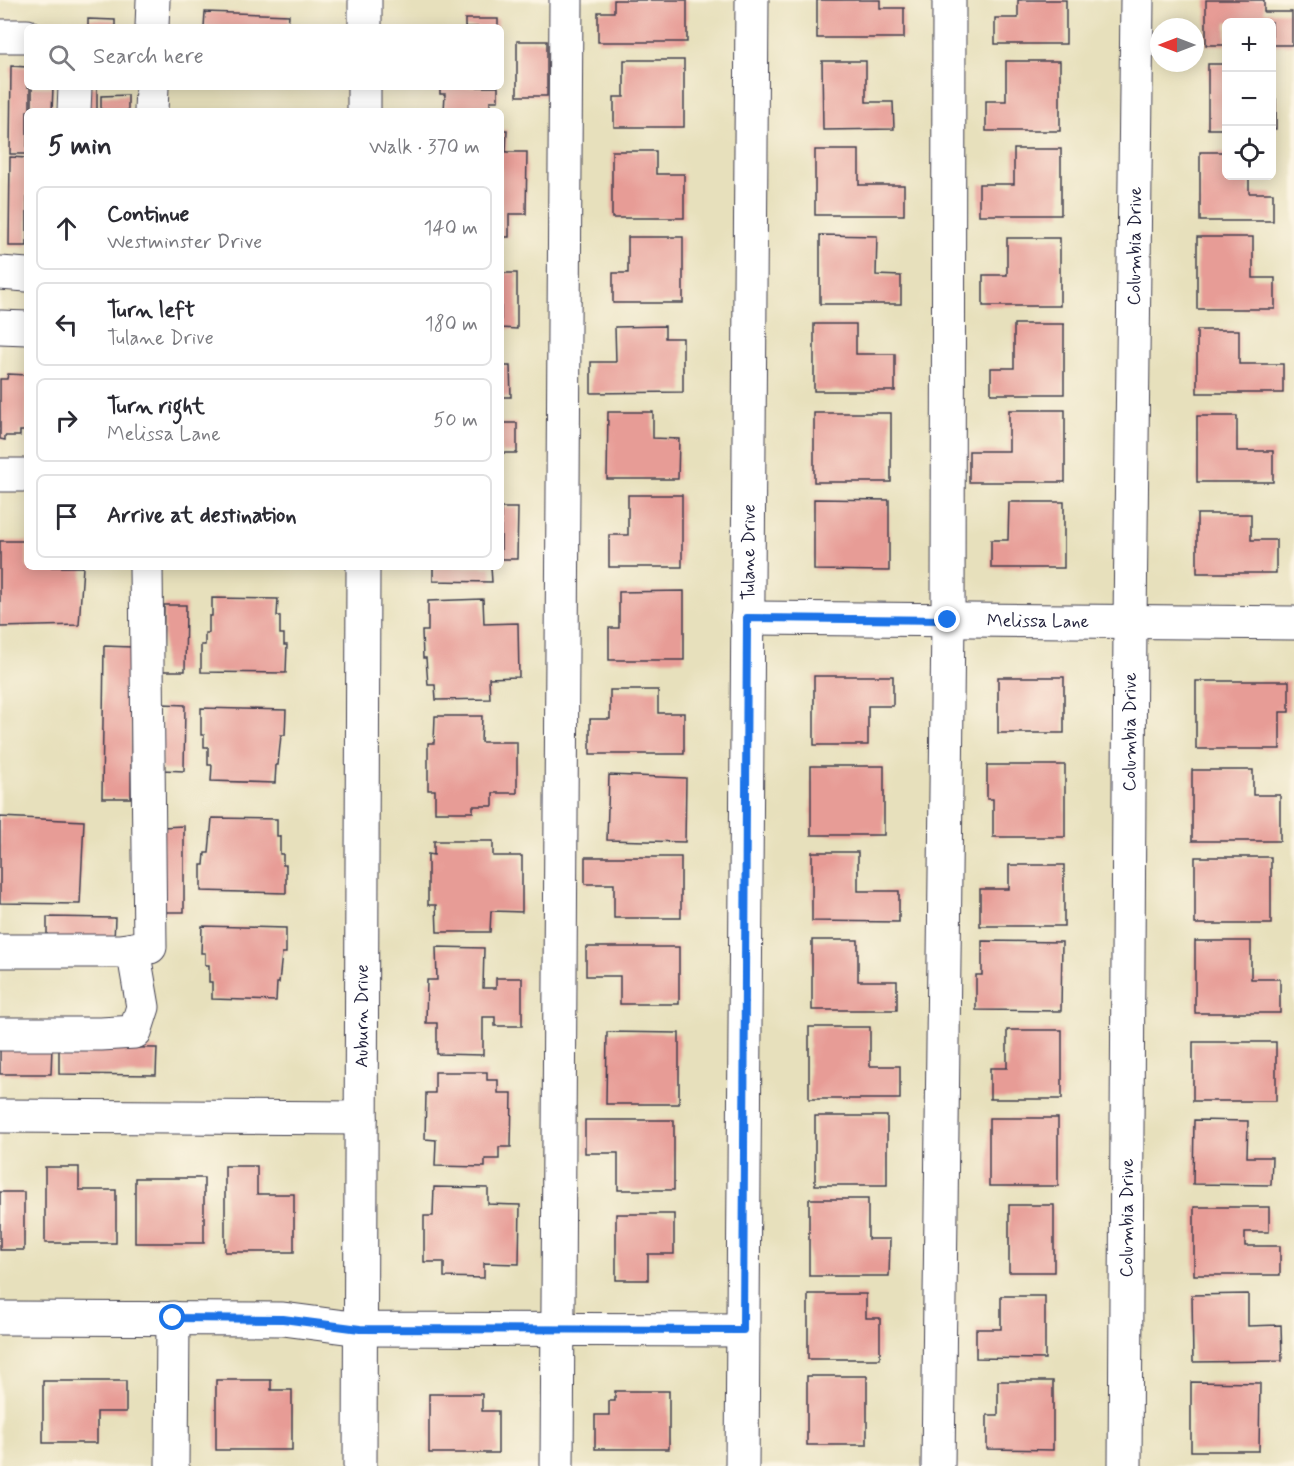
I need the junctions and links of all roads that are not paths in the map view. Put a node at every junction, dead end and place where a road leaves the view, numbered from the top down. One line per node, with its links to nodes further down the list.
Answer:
1 (153, 0): 7 (street)
2 (365, 0): 8 (street)
3 (566, 0): 37 (street)
4 (752, 0): 25 (street, Tulane Drive)
5 (949, 0): 26 (street)
6 (1137, 0): 27 (street, Columbia Drive)
7 (152, 24)
8 (365, 24)
9 (0, 36): 10 (street)
10 (24, 36)
11 (75, 90): 14 (street)
12 (152, 90): 15 (street)
13 (364, 90): 16 (street)
14 (74, 108)
15 (151, 108)
16 (364, 108)
17 (0, 273): 18 (street)
18 (24, 275)
19 (0, 327): 20 (street)
20 (24, 328)
21 (0, 475): 22 (street)
22 (24, 475)
23 (146, 570): 29 (street)
24 (363, 570): 33 (street, Auburn Drive)
25 (747, 618): 26 (street, Melissa Lane); 38 (street, Tulane Drive)
26 (948, 620): 27 (street, Melissa Lane); 43 (street)
27 (1130, 622): 28 (street, Melissa Lane); 44 (street, Columbia Drive)
28 (1294, 624)
29 (133, 949): 30 (street); 31 (street)
30 (0, 951)
31 (0, 1034)
32 (0, 1116): 33 (street)
33 (361, 1118): 36 (street, Auburn Drive)
34 (0, 1318): 35 (street)
35 (173, 1318): 36 (street); 39 (street)
36 (360, 1329): 37 (street); 40 (street, Auburn Drive)
37 (558, 1329): 38 (street); 41 (street)
38 (743, 1330): 42 (street, Tulane Drive)
39 (172, 1466)
40 (360, 1466)
41 (557, 1466)
42 (742, 1466)
43 (938, 1466)
44 (1125, 1466)

